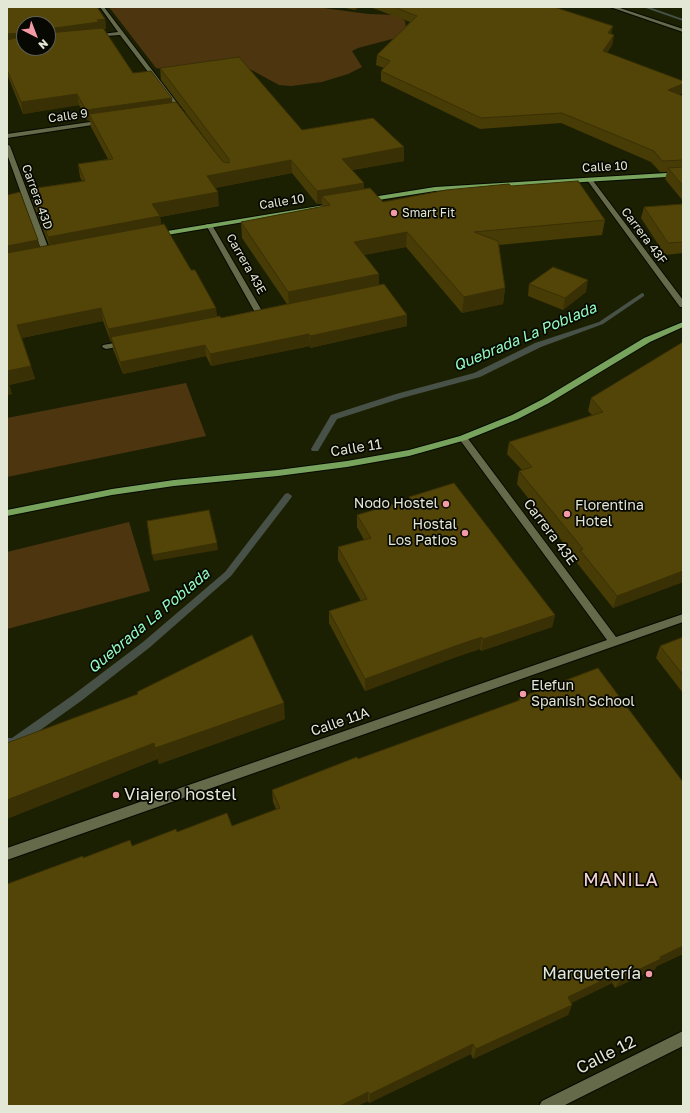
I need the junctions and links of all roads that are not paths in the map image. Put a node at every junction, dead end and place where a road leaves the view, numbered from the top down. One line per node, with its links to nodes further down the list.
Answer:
1 (102, 7): 4 (street)
2 (612, 7): 3 (street)
3 (683, 31)
4 (121, 33): 5 (street); 6 (street)
5 (85, 38)
6 (180, 111): 7 (street); 8 (street)
7 (172, 112)
8 (184, 117)
9 (109, 121): 10 (street, Calle 9)
10 (7, 136)
11 (7, 146): 19 (street, Carrera 43D)
12 (683, 174): 13 (main road, Calle 10)
13 (589, 179): 14 (main road, Calle 10); 20 (street, Carrera 43F)
14 (357, 202)
15 (334, 205): 16 (main road, Calle 10)
16 (209, 225): 17 (main road, Calle 10); 21 (street, Carrera 43E)
17 (147, 237)
18 (54, 254): 19 (main road)
19 (43, 256)
20 (683, 305)
21 (261, 316)
22 (683, 324): 25 (main road, Calle 11)
23 (137, 341): 24 (street)
24 (106, 347)
25 (463, 438): 26 (main road, Calle 11); 28 (street, Carrera 43E)
26 (7, 513)
27 (683, 618): 28 (street, Calle 11A)
28 (614, 642): 29 (street, Calle 11A)
29 (7, 854)
30 (683, 1038): 31 (street, Calle 12)
31 (547, 1106)

